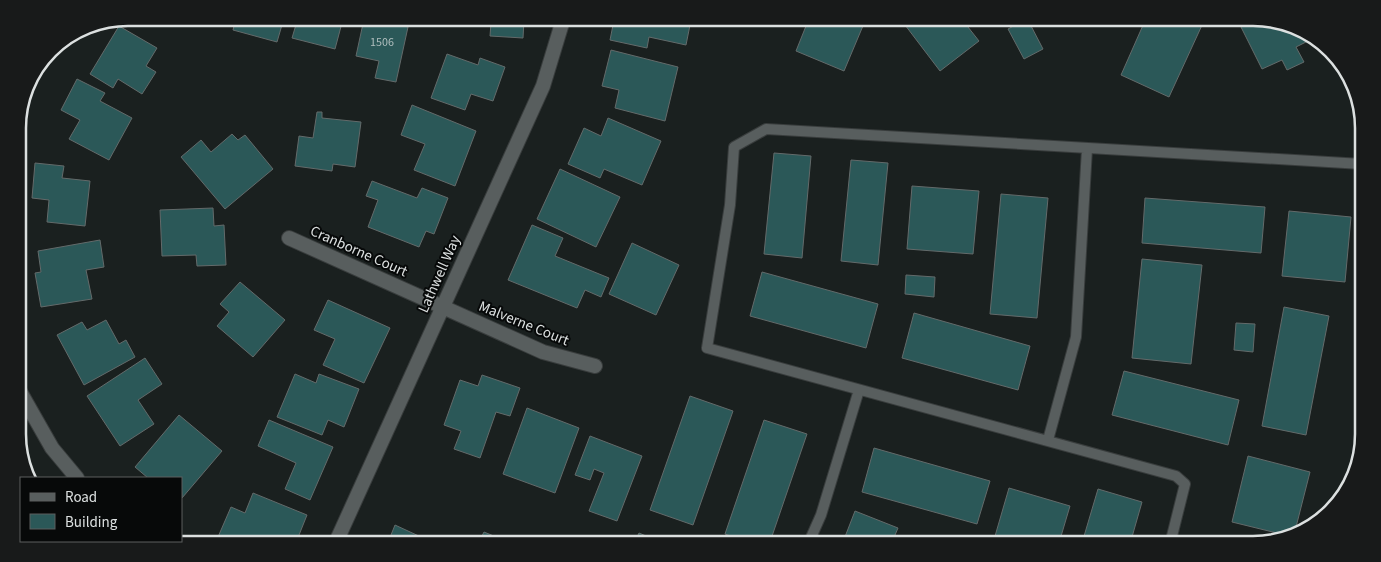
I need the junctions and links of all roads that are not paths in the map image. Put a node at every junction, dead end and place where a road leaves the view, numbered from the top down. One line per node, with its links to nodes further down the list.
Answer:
1 (561, 26): 5 (street, Lathwell Way)
2 (1087, 149): 3 (lane); 7 (lane); 9 (lane)
3 (1355, 164)
4 (289, 238): 5 (street, Cranborne Court)
5 (442, 307): 6 (street, Malverne Court); 11 (street, Lathwell Way)
6 (595, 366)
7 (859, 390): 9 (lane); 12 (lane)
8 (26, 402): 10 (street)
9 (1048, 440): 13 (lane)
10 (76, 477)
11 (339, 536)
12 (812, 536)
13 (1172, 536)

